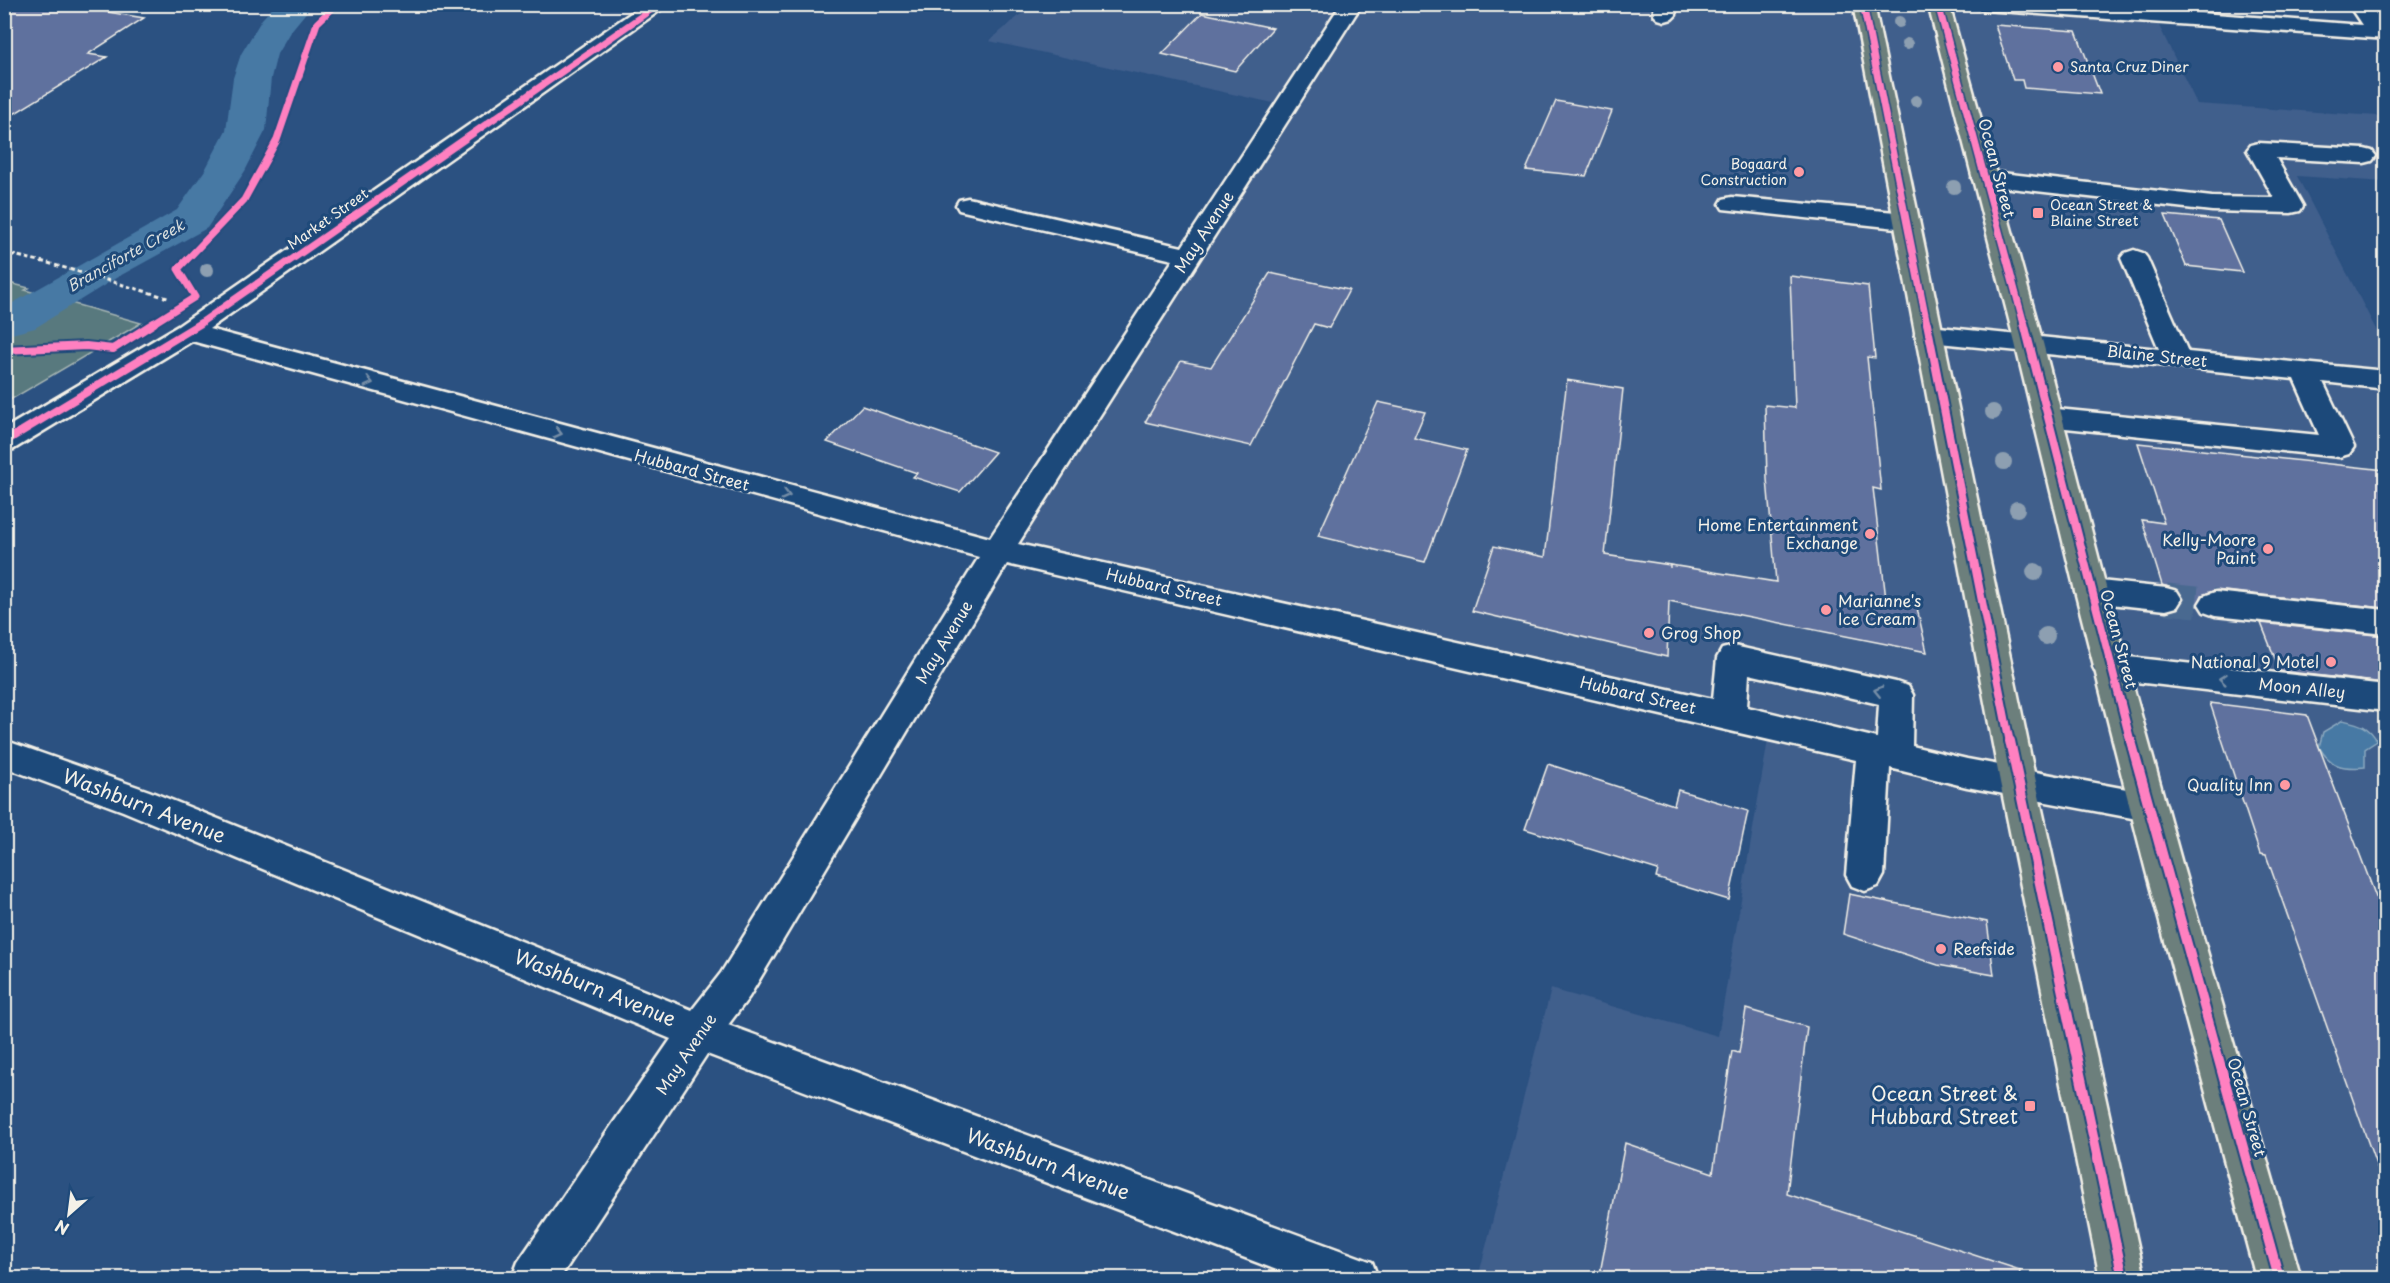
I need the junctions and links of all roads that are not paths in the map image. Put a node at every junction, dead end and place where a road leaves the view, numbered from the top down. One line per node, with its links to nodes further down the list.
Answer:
1 (659, 4): 15 (street, Market Street)
2 (1352, 4): 13 (street, May Avenue)
3 (1863, 4): 12 (main road)
4 (1938, 4): 9 (main road, Ocean Street)
5 (1984, 4): 7 (street)
6 (2358, 4): 7 (street)
7 (2382, 33)
8 (2364, 156): 9 (street)
9 (1984, 178): 17 (main road, Ocean Street)
10 (1732, 204): 12 (street)
11 (968, 205): 13 (street)
12 (1906, 220): 16 (main road)
13 (1188, 256): 23 (street, May Avenue)
14 (2134, 258): 18 (street)
15 (188, 332): 22 (street, Market Street); 23 (street, Hubbard Street, one-way to 23)
16 (1929, 334): 17 (street, Blaine Street); 33 (main road)
17 (2029, 344): 18 (street, Blaine Street); 21 (main road, Ocean Street)
18 (2178, 358): 19 (street, Blaine Street)
19 (2304, 371): 20 (street, Blaine Street); 21 (street)
20 (2385, 380)
21 (2047, 417): 24 (main road, Ocean Street)
22 (4, 442)
23 (1000, 550): 30 (street, Hubbard Street); 36 (street, May Avenue)
24 (2091, 591): 25 (street); 28 (main road, Ocean Street)
25 (2166, 598)
26 (2215, 603): 27 (street)
27 (2385, 622)
28 (2110, 667): 29 (street, Moon Alley, one-way to 28); 34 (main road, Ocean Street)
29 (2385, 698)
30 (1729, 716): 32 (street, Hubbard Street); 32 (street, one-way to 30)
31 (4, 753): 36 (street, Washburn Avenue)
32 (1884, 753): 33 (street, Hubbard Street); 35 (street)
33 (2018, 782): 34 (street, Hubbard Street); 39 (main road)
34 (2148, 807): 40 (main road, Ocean Street)
35 (1864, 875)
36 (700, 1031): 37 (street, May Avenue); 38 (street, Washburn Avenue)
37 (534, 1278)
38 (1356, 1278)
39 (2123, 1278)
40 (2279, 1278)

